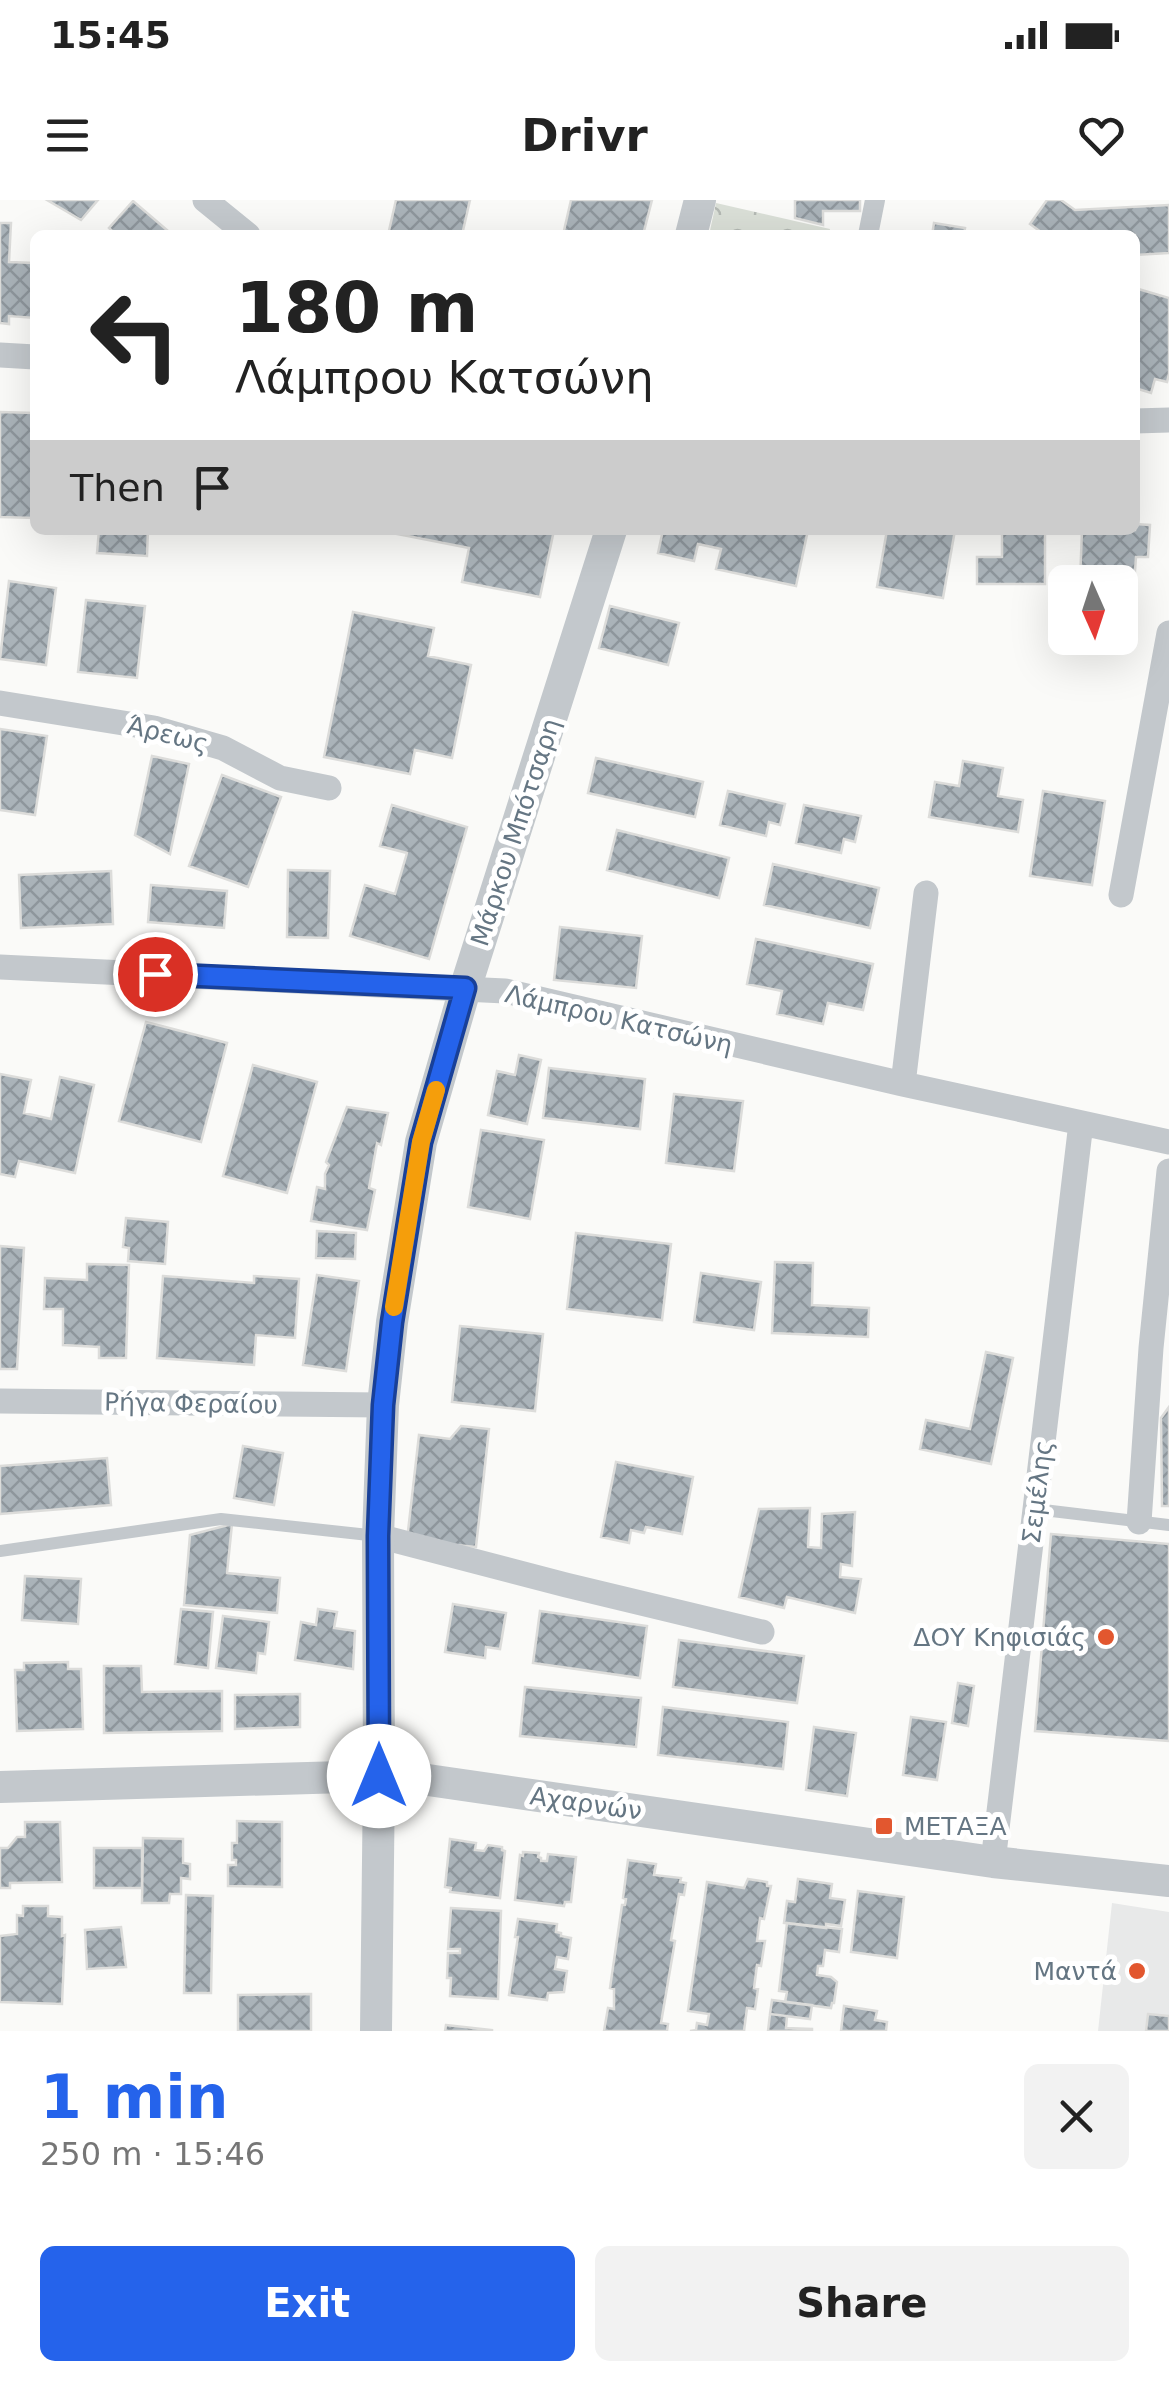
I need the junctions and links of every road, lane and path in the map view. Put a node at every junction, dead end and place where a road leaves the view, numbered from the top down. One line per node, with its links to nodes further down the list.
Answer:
1 (205, 200): 4 (street)
2 (700, 200): 5 (street)
3 (875, 200): 6 (street)
4 (242, 230)
5 (692, 230)
6 (869, 230)
7 (0, 355): 8 (street)
8 (30, 357)
9 (1169, 420): 10 (street)
10 (1140, 421)
11 (608, 535): 19 (street, Μάρκου Μπότσαρη)
12 (1169, 633): 14 (street)
13 (0, 702): 15 (street, Άρεως)
14 (1158, 757): 17 (street)
15 (329, 788)
16 (926, 893): 20 (street)
17 (1122, 896)
18 (0, 967): 19 (street, Λάμπρου Κατσώνη)
19 (465, 988): 20 (street, Λάμπρου Κατσώνη); 25 (street, Μάρκου Μπότσαρη)
20 (904, 1084): 21 (street, Λάμπρου Κατσώνη)
21 (1081, 1123): 22 (street, Λάμπρου Κατσώνη); 26 (street, Σεμέλης)
22 (1169, 1142)
23 (1169, 1171): 27 (street)
24 (0, 1401): 25 (street, Ρήγα Φεραίου)
25 (383, 1405): 29 (street, Μάρκου Μπότσαρη)
26 (1035, 1509): 27 (lane); 34 (street, Σεμέλης)
27 (1139, 1522): 28 (lane)
28 (1169, 1525)
29 (378, 1536): 30 (lane); 31 (street); 32 (street, Μάρκου Μπότσαρη)
30 (0, 1551)
31 (762, 1632)
32 (379, 1776): 33 (street, Αχαρνών); 34 (street, Αχαρνών); 36 (street, Μάρκου Μπότσαρη)
33 (0, 1787)
34 (994, 1862): 35 (street, Αχαρνών)
35 (1169, 1881)
36 (376, 2031)

